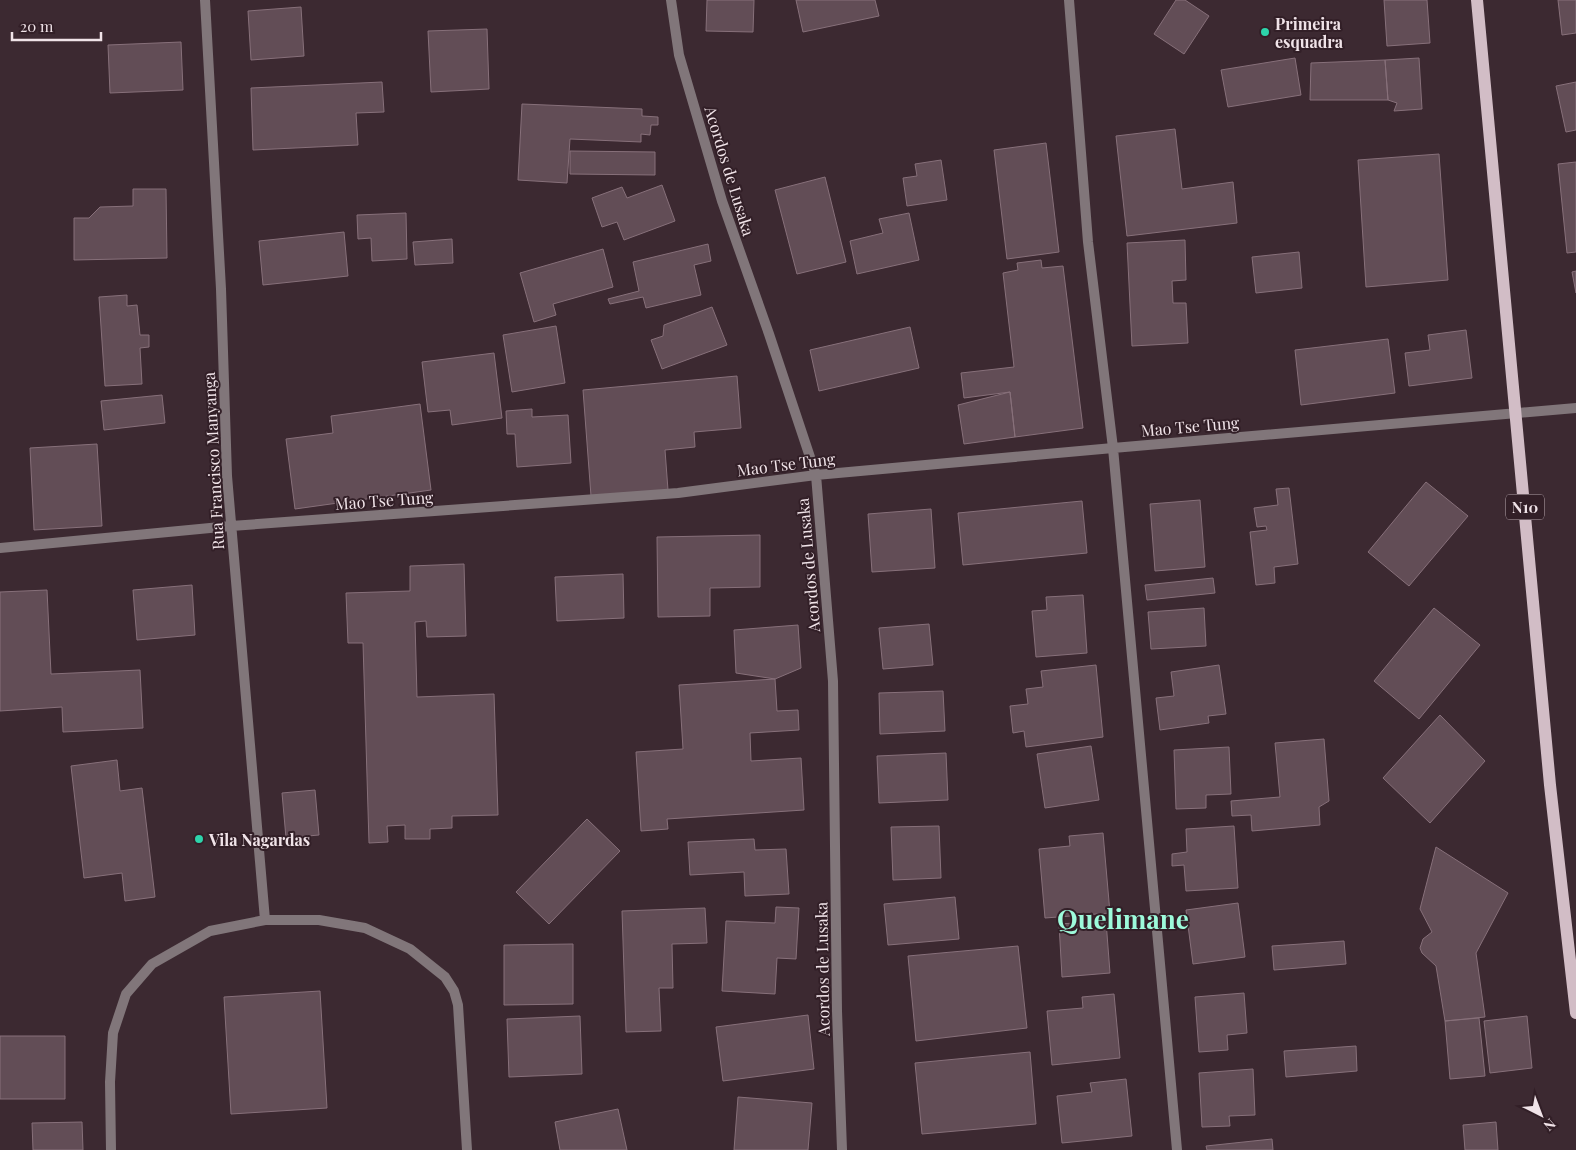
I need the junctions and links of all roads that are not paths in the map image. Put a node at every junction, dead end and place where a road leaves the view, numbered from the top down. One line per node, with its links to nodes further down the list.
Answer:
1 (204, 0): 9 (street, Rua Francisco Manyanga)
2 (671, 0): 8 (street, Acordos de Lusaka)
3 (1069, 0): 7 (street)
4 (1477, 0): 6 (main road, N10)
5 (1576, 408): 6 (street, Mao Tse Tung)
6 (1516, 414): 7 (street, Mao Tse Tung); 12 (main road, N10)
7 (1113, 448): 8 (street, Mao Tse Tung); 16 (street)
8 (816, 475): 9 (street, Mao Tse Tung); 15 (street, Acordos de Lusaka)
9 (231, 526): 10 (street, Mao Tse Tung); 11 (street, Rua Francisco Manyanga)
10 (0, 548)
11 (265, 920): 13 (street); 14 (street)
12 (1576, 1013)
13 (111, 1150)
14 (467, 1150)
15 (842, 1150)
16 (1176, 1150)

